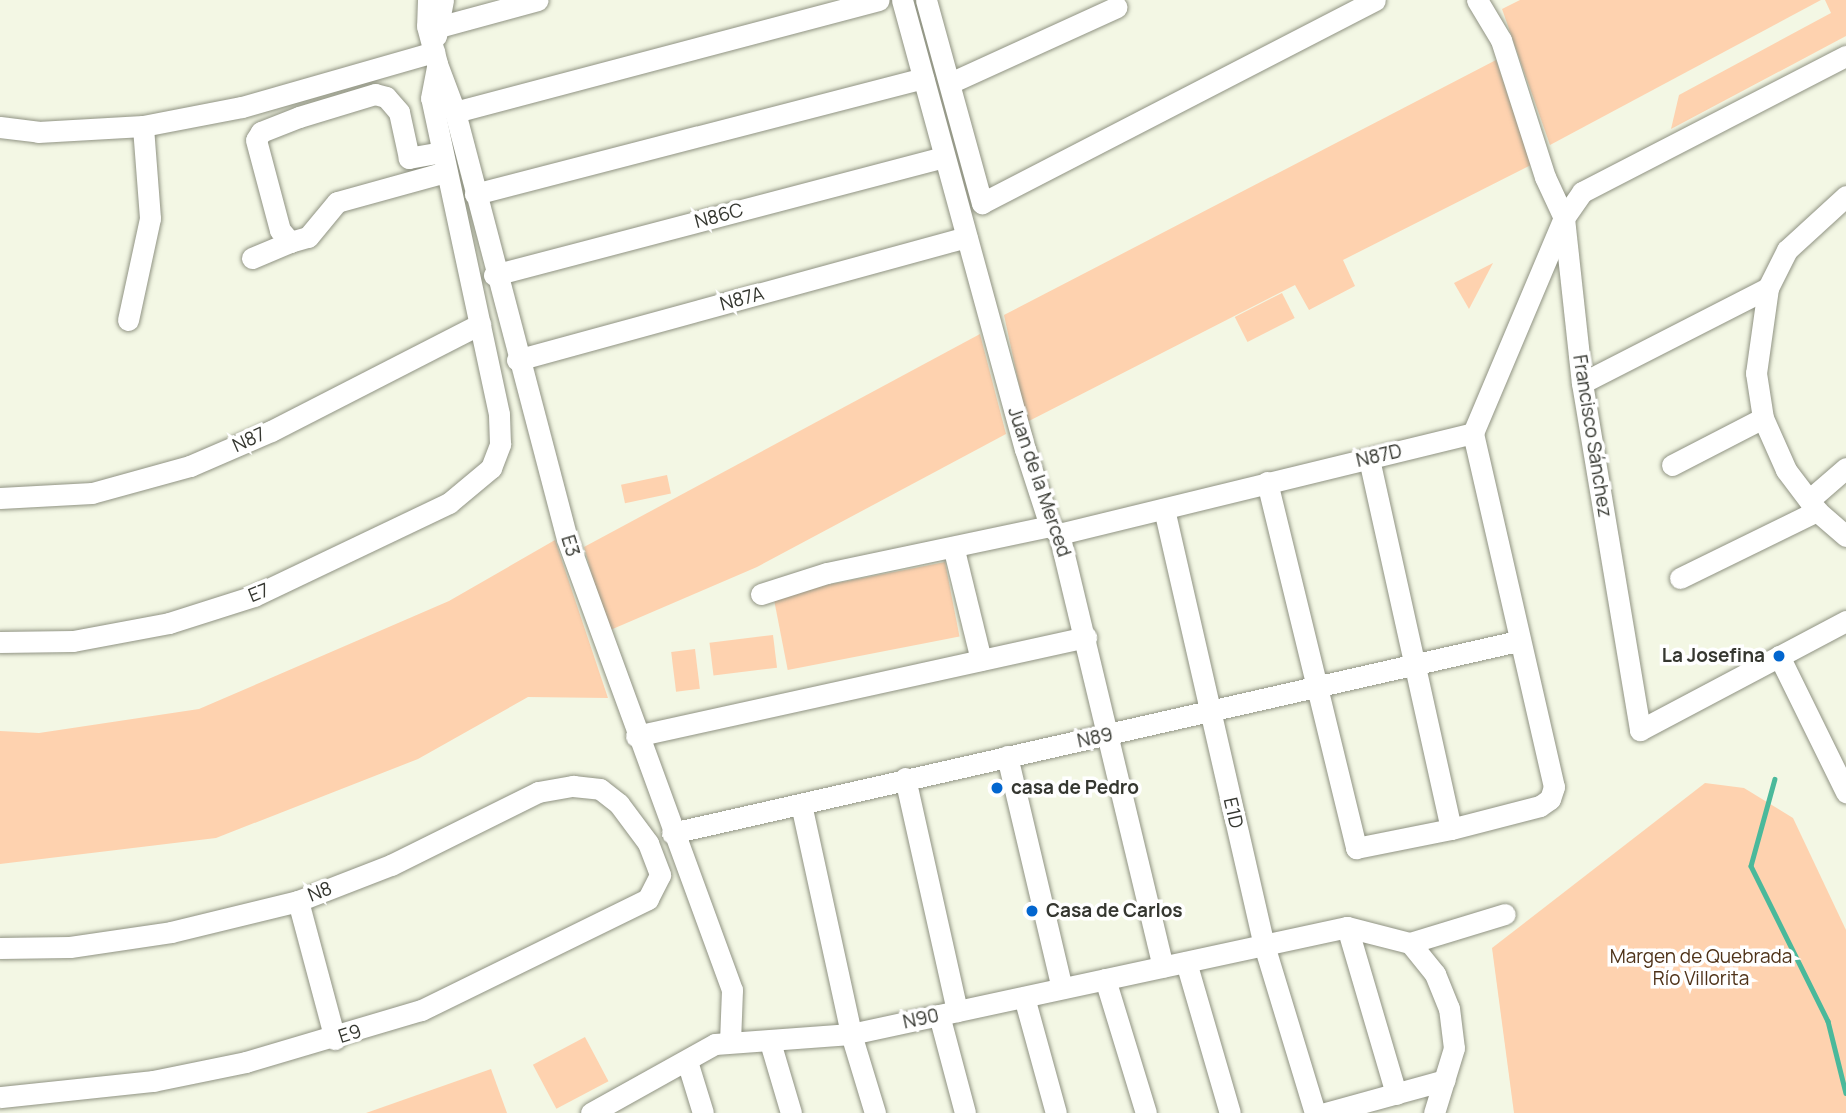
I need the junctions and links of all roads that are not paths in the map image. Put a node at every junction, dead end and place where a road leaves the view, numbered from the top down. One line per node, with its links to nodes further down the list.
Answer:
1 (428, 0): 10 (street, E3)
2 (443, 0): 10 (street, E3)
3 (537, 0): 10 (street)
4 (878, 0): 14 (street)
5 (902, 0): 12 (street, Juan de la Merced)
6 (926, 0): 13 (street)
7 (1375, 0): 13 (street)
8 (1477, 0): 21 (street, Francisco Sánchez)
9 (1117, 7): 13 (street)
10 (436, 46): 14 (street, E3); 15 (street); 18 (street)
11 (1846, 55): 21 (street)
12 (923, 78): 17 (street, Juan de la Merced); 19 (street)
13 (950, 83)
14 (455, 112): 19 (street, E3)
15 (143, 126): 16 (street); 27 (street)
16 (0, 127)
17 (943, 157): 22 (street, Juan de la Merced); 25 (street, N86C)
18 (444, 162): 23 (street); 23 (street); 28 (street)
19 (475, 194): 25 (street, E3)
20 (1846, 196): 26 (street)
21 (1564, 218): 30 (street, Francisco Sánchez); 32 (street)
22 (966, 237): 29 (street, N87A); 40 (street, Juan de la Merced)
23 (290, 242): 24 (street)
24 (252, 258)
25 (495, 275): 29 (street, E3)
26 (1768, 288): 30 (street); 31 (street)
27 (128, 320)
28 (480, 324): 37 (street, N87); 48 (street, E7)
29 (517, 360): 55 (street, E3)
30 (1582, 383): 49 (street, Francisco Sánchez)
31 (1763, 418): 34 (street); 38 (street)
32 (1473, 433): 33 (street, N87D); 47 (street)
33 (1369, 459): 36 (street, N87D); 51 (street)
34 (1672, 465)
35 (1846, 468): 38 (street)
36 (1267, 482): 39 (street, N87D); 52 (street)
37 (0, 498)
38 (1813, 505): 41 (street); 43 (street)
39 (1164, 509): 40 (street, N87D); 53 (street, E1D)
40 (1055, 530): 42 (street, N87D); 46 (street, Juan de la Merced)
41 (1846, 536)
42 (954, 550): 44 (street, N87D); 50 (street)
43 (1680, 578)
44 (761, 594)
45 (1846, 621): 49 (street)
46 (1086, 636): 50 (street); 54 (street, Juan de la Merced)
47 (1518, 641): 51 (street, N89); 61 (street)
48 (0, 642)
49 (1779, 656): 58 (street)
50 (981, 660): 55 (street)
51 (1413, 664): 52 (street, N89); 61 (street)
52 (1313, 689): 53 (street, N89); 61 (street)
53 (1209, 712): 54 (street, N89); 67 (street, E1D)
54 (1109, 735): 56 (street, N89); 70 (street, Juan de la Merced)
55 (636, 736): 62 (street, E3)
56 (1007, 756): 57 (street, N89); 72 (street)
57 (905, 779): 60 (street, N89); 74 (street)
58 (1844, 781)
59 (619, 804): 63 (street, N8); 76 (street, E9)
60 (802, 804): 62 (street, N89); 75 (street)
61 (1451, 828)
62 (672, 833): 77 (street, E3)
63 (298, 901): 68 (street, N8); 76 (street)
64 (1505, 914): 66 (street)
65 (1347, 927): 66 (street); 67 (street, N90); 81 (street)
66 (1410, 943): 80 (street)
67 (1264, 945): 69 (street, N90); 91 (street, E1D)
68 (0, 948)
69 (1186, 962): 70 (street, N90); 90 (street)
70 (1163, 967): 71 (street, N90)
71 (1105, 979): 72 (street, N90); 89 (street)
72 (1062, 988): 73 (street, N90)
73 (1024, 996): 74 (street, N90); 88 (street)
74 (948, 1013): 75 (street, N90); 87 (street)
75 (852, 1034): 78 (street, N90); 86 (street)
76 (335, 1039): 82 (street, E9)
77 (730, 1041): 78 (street, N90); 79 (street, N90)
78 (770, 1042): 85 (street)
79 (687, 1061): 83 (street, N90); 84 (street)
80 (1445, 1080): 81 (street); 93 (street)
81 (1396, 1094): 92 (street)
82 (3, 1100)
83 (599, 1110)
84 (703, 1113)
85 (791, 1113)
86 (875, 1113)
87 (965, 1113)
88 (1056, 1113)
89 (1146, 1113)
90 (1230, 1113)
91 (1315, 1113)
92 (1325, 1113)
93 (1434, 1113)

